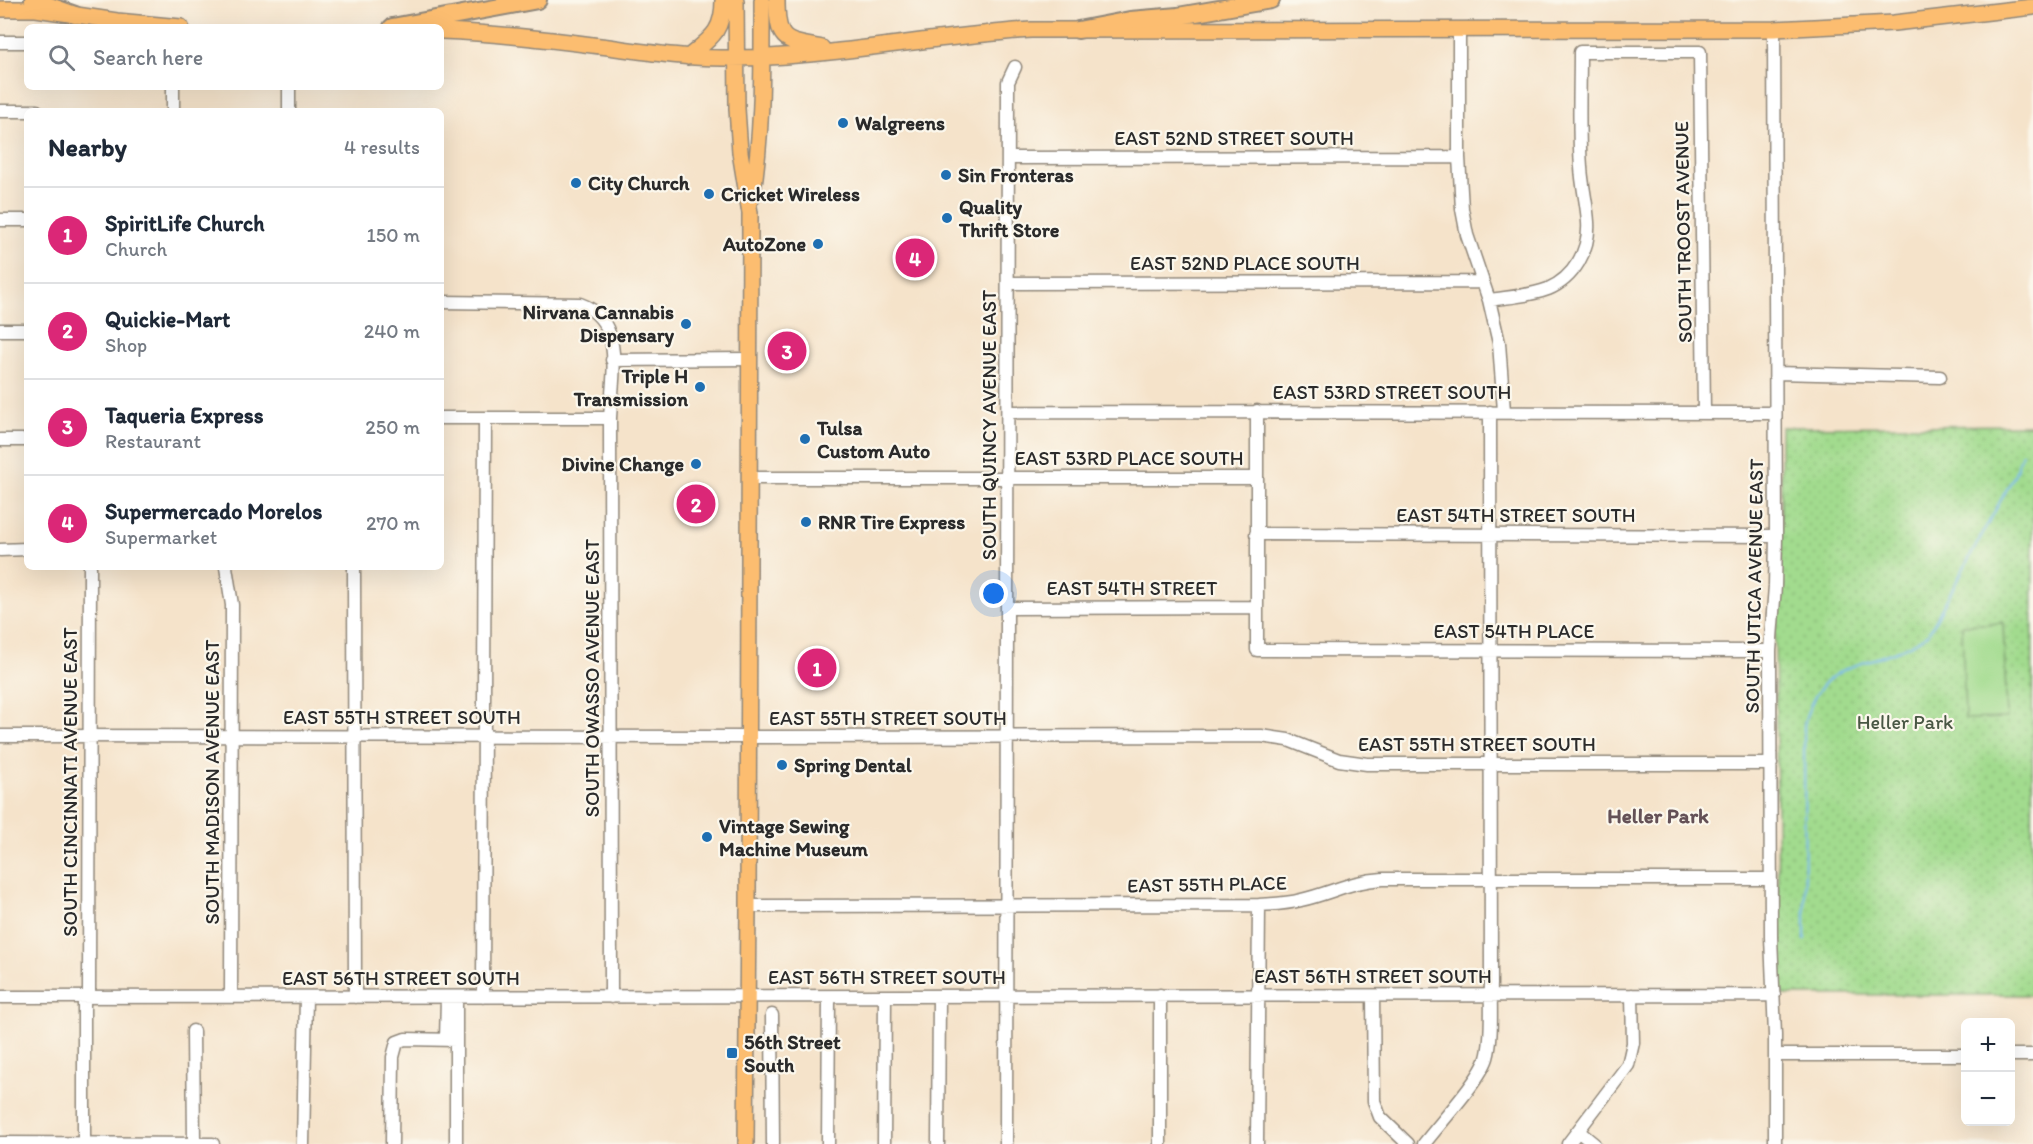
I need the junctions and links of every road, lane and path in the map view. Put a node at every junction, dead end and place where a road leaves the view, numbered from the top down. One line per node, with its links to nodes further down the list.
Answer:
1 (33, 0): 10 (highway)
2 (538, 0): 12 (highway)
3 (723, 0): 20 (main road)
4 (736, 0): 22 (main road)
5 (762, 0): 21 (main road)
6 (777, 0): 19 (main road)
7 (1271, 0): 14 (highway)
8 (2033, 7): 13 (main road)
9 (0, 9): 10 (main road)
10 (75, 15): 11 (main road)
11 (154, 24)
12 (404, 24)
13 (1774, 29): 15 (main road); 43 (street, SOUTH UTICA AVENUE EAST)
14 (1078, 30): 15 (main road); 19 (main road)
15 (1459, 30): 31 (street)
16 (444, 32): 20 (main road)
17 (0, 42): 18 (street)
18 (24, 42)
19 (845, 52): 21 (main road)
20 (688, 57): 22 (main road)
21 (762, 57): 22 (main road); 32 (main road)
22 (736, 58): 32 (main road)
23 (1015, 67): 30 (street, SOUTH QUINCY AVENUE EAST)
24 (173, 90): 26 (street)
25 (289, 90): 27 (street)
26 (173, 108)
27 (289, 108)
28 (0, 111): 29 (street)
29 (24, 111)
30 (1008, 158): 31 (street, EAST 52ND STREET SOUTH); 36 (street, SOUTH QUINCY AVENUE EAST)
31 (1459, 158): 35 (street)
32 (750, 213): 41 (main road)
33 (0, 220): 34 (street)
34 (24, 220)
35 (1482, 282): 36 (street, EAST 52ND PLACE SOUTH); 37 (street)
36 (1008, 283): 45 (street, SOUTH QUINCY AVENUE EAST)
37 (1489, 300): 48 (street); 49 (street, SOUTH TROOST AVENUE)
38 (444, 302): 42 (street)
39 (0, 330): 40 (street)
40 (24, 330)
41 (749, 359): 42 (street); 57 (main road)
42 (612, 360): 51 (street, SOUTH OWASSO AVENUE EAST)
43 (1776, 373): 44 (street); 50 (street, SOUTH UTICA AVENUE EAST)
44 (1940, 377)
45 (1008, 411): 46 (street, EAST 53RD STREET SOUTH); 56 (street, SOUTH QUINCY AVENUE EAST)
46 (1257, 411): 47 (street, EAST 53RD STREET SOUTH); 58 (street)
47 (1490, 411): 48 (street, EAST 53RD STREET SOUTH); 60 (street)
48 (1504, 411): 49 (street, EAST 53RD STREET SOUTH)
49 (1704, 412): 50 (street, EAST 53RD STREET SOUTH)
50 (1775, 412): 61 (street, SOUTH UTICA AVENUE EAST)
51 (610, 417): 53 (street); 75 (street, SOUTH OWASSO AVENUE EAST)
52 (444, 418): 53 (street)
53 (485, 418): 76 (street)
54 (0, 440): 55 (street)
55 (24, 440)
56 (1008, 477): 57 (street, EAST 53RD PLACE SOUTH); 58 (street, EAST 53RD PLACE SOUTH); 68 (street, SOUTH QUINCY AVENUE EAST)
57 (749, 478): 78 (main road)
58 (1256, 478): 59 (street)
59 (1256, 534): 60 (street, EAST 54TH STREET SOUTH); 67 (street)
60 (1491, 534): 61 (street, EAST 54TH STREET SOUTH); 69 (street)
61 (1776, 536): 70 (street, SOUTH UTICA AVENUE EAST)
62 (24, 549): 63 (street)
63 (0, 550)
64 (90, 570): 72 (street, SOUTH CINCINNATI AVENUE EAST)
65 (226, 570): 73 (street, SOUTH MADISON AVENUE EAST)
66 (354, 570): 74 (street)
67 (1256, 607): 68 (street, EAST 54TH STREET); 69 (street, EAST 54TH PLACE)
68 (1008, 608): 77 (street, SOUTH QUINCY AVENUE EAST)
69 (1491, 650): 70 (street, EAST 54TH PLACE); 79 (street)
70 (1770, 651): 80 (street, SOUTH UTICA AVENUE EAST)
71 (0, 736): 72 (street, EAST 55TH STREET SOUTH)
72 (90, 736): 73 (street, EAST 55TH STREET SOUTH); 94 (street, SOUTH CINCINNATI AVENUE EAST)
73 (232, 736): 74 (street, EAST 55TH STREET SOUTH); 95 (street, SOUTH MADISON AVENUE EAST)
74 (354, 736): 76 (street, EAST 55TH STREET SOUTH); 97 (street)
75 (612, 736): 76 (street, EAST 55TH STREET SOUTH); 78 (street, EAST 55TH STREET SOUTH); 100 (street, SOUTH OWASSO AVENUE EAST)
76 (484, 737): 99 (street)
77 (1007, 737): 78 (street, EAST 55TH STREET SOUTH); 79 (street, EAST 55TH STREET SOUTH); 83 (street, SOUTH QUINCY AVENUE EAST)
78 (748, 738): 85 (main road)
79 (1491, 764): 80 (street, EAST 55TH STREET SOUTH); 81 (street)
80 (1771, 765): 82 (street, SOUTH UTICA AVENUE EAST)
81 (1491, 879): 82 (street, EAST 55TH PLACE); 84 (street, EAST 55TH PLACE); 87 (street)
82 (1770, 879): 89 (street, SOUTH UTICA AVENUE EAST)
83 (1006, 905): 84 (street, EAST 55TH PLACE); 85 (street, EAST 55TH PLACE); 90 (street, SOUTH QUINCY AVENUE EAST)
84 (1259, 905): 91 (street)
85 (748, 906): 101 (main road)
86 (1160, 995): 90 (street, EAST 56TH STREET SOUTH); 91 (street, EAST 56TH STREET SOUTH); 126 (street)
87 (1490, 995): 88 (street, EAST 56TH STREET SOUTH); 92 (street, EAST 56TH STREET SOUTH); 129 (street)
88 (1632, 995): 89 (street, EAST 56TH STREET SOUTH); 112 (street)
89 (1774, 995): 108 (street, SOUTH UTICA AVENUE EAST)
90 (1006, 996): 104 (street, EAST 56TH STREET SOUTH); 125 (street, SOUTH QUINCY AVENUE EAST)
91 (1258, 996): 92 (street, EAST 56TH STREET SOUTH); 127 (street)
92 (1373, 996): 128 (street)
93 (0, 997): 94 (street, EAST 56TH STREET SOUTH)
94 (86, 997): 95 (street, EAST 56TH STREET SOUTH); 114 (street, SOUTH CINCINNATI AVENUE EAST)
95 (231, 997): 96 (street, EAST 56TH STREET SOUTH)
96 (306, 997): 97 (street, EAST 56TH STREET SOUTH); 117 (street)
97 (355, 997): 98 (street, EAST 56TH STREET SOUTH)
98 (451, 997): 99 (street, EAST 56TH STREET SOUTH); 107 (street)
99 (483, 997): 100 (street, EAST 56TH STREET SOUTH)
100 (611, 997): 101 (street, EAST 56TH STREET SOUTH)
101 (747, 997): 102 (street, EAST 56TH STREET SOUTH); 120 (main road)
102 (829, 997): 103 (street, EAST 56TH STREET SOUTH); 122 (street)
103 (885, 997): 104 (street, EAST 56TH STREET SOUTH); 123 (street)
104 (939, 997): 124 (street)
105 (772, 1015): 121 (street)
106 (193, 1032): 115 (street)
107 (451, 1040): 118 (street); 119 (street)
108 (1775, 1055): 109 (street); 132 (street, SOUTH UTICA AVENUE EAST)
109 (1961, 1055)
110 (2015, 1055): 111 (street)
111 (2033, 1055)
112 (1578, 1131): 130 (street); 131 (street)
113 (0, 1143): 114 (street)
114 (84, 1143): 115 (street)
115 (194, 1143): 116 (street)
116 (213, 1144)
117 (303, 1144)
118 (392, 1144)
119 (456, 1144)
120 (746, 1144)
121 (773, 1144)
122 (828, 1144)
123 (884, 1144)
124 (938, 1144)
125 (1006, 1144)
126 (1160, 1144)
127 (1257, 1144)
128 (1408, 1144)
129 (1424, 1144)
130 (1568, 1144)
131 (1594, 1144)
132 (1775, 1144)

